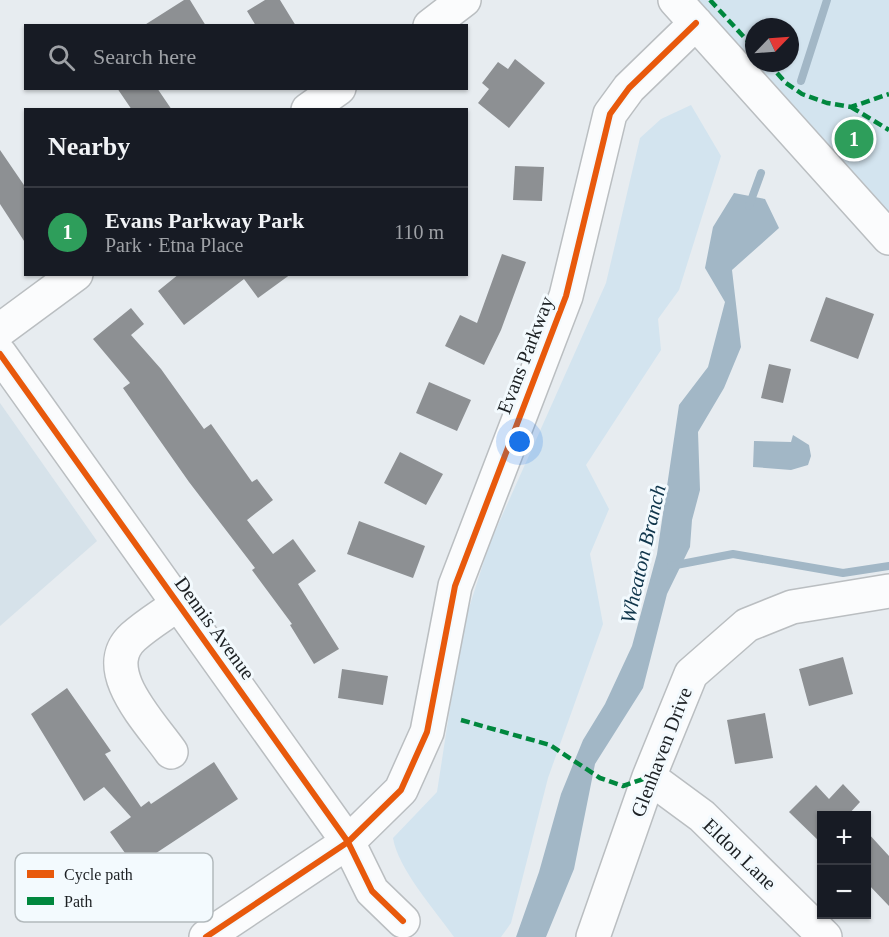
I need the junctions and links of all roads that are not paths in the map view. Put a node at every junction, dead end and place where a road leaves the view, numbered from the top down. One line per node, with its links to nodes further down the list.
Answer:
1 (464, 0): 3 (street)
2 (686, 11): 6 (street); 14 (street, Evans Parkway)
3 (433, 24)
4 (336, 90): 5 (street)
5 (312, 108)
6 (889, 238)
7 (72, 276): 8 (street)
8 (0, 330)
9 (0, 354): 11 (street, Dennis Avenue)
10 (889, 591): 13 (street, Glenhaven Drive)
11 (178, 604): 12 (street); 14 (street, Dennis Avenue)
12 (171, 752)
13 (649, 777): 17 (street, Glenhaven Drive); 18 (street, Eldon Lane)
14 (351, 848): 15 (street, Dennis Avenue); 16 (street, Evans Parkway)
15 (408, 929)
16 (206, 937)
17 (593, 937)
18 (825, 937)

